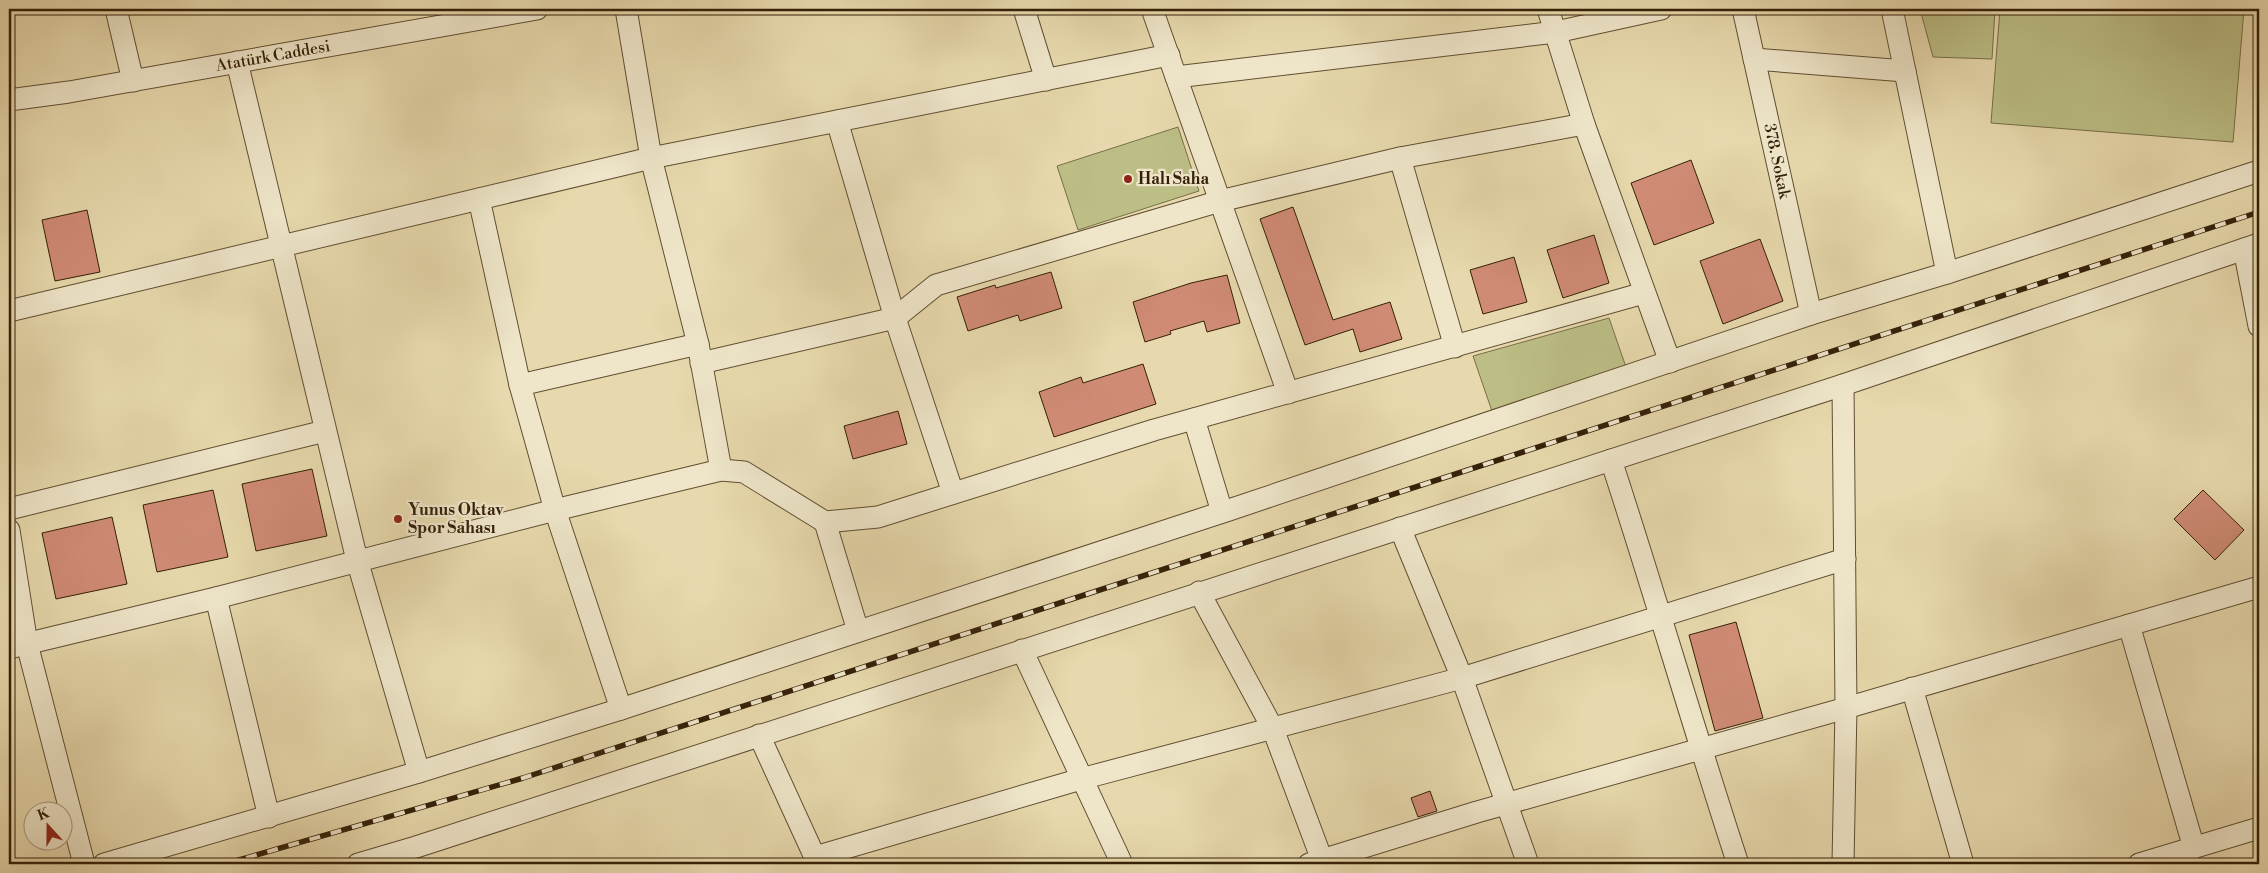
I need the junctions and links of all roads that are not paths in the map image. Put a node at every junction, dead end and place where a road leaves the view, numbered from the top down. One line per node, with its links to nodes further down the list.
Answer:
1 (116, 9): 17 (street)
2 (537, 9): 13 (street, Atatürk Caddesi)
3 (626, 9): 21 (street)
4 (1024, 9): 16 (street)
5 (1152, 9): 11 (street)
6 (1548, 9): 10 (street)
7 (1661, 9): 10 (street)
8 (1743, 9): 12 (street, 378. Sokak)
9 (1892, 9): 14 (street)
10 (1556, 32): 15 (street); 20 (street)
11 (1169, 56): 15 (street); 16 (street)
12 (1754, 59): 14 (street); 31 (street, 378. Sokak)
13 (237, 62): 17 (street, Atatürk Caddesi); 26 (street)
14 (1905, 71): 28 (street)
15 (1176, 77): 25 (street)
16 (1046, 80): 19 (street)
17 (133, 81): 18 (street, Atatürk Caddesi)
18 (9, 100)
19 (837, 121): 21 (street); 32 (street)
20 (1584, 124): 22 (street); 29 (street)
21 (652, 158): 24 (street); 35 (street)
22 (1400, 158): 25 (street); 34 (street)
23 (2259, 171): 28 (street)
24 (478, 199): 26 (street); 37 (street)
25 (1220, 201): 32 (street); 39 (street)
26 (283, 246): 30 (street); 41 (street)
27 (2251, 247): 33 (street); 38 (street)
28 (1947, 273): 31 (street)
29 (1644, 293): 34 (street); 36 (street)
30 (9, 311)
31 (1810, 314): 36 (street)
32 (895, 318): 35 (street); 44 (street)
33 (2259, 326)
34 (1454, 347): 39 (street)
35 (699, 353): 37 (street); 43 (street)
36 (1670, 362): 47 (street)
37 (520, 385): 46 (street)
38 (1843, 385): 42 (street); 51 (street)
39 (1288, 393): 40 (street)
40 (1194, 419): 44 (street); 47 (street)
41 (325, 431): 45 (street); 52 (street)
42 (1611, 460): 49 (street); 56 (street)
43 (721, 470): 46 (street); 48 (street)
44 (953, 494): 48 (street)
45 (9, 509)
46 (554, 510): 52 (street); 64 (street)
47 (1222, 512): 58 (street)
48 (825, 522): 58 (street)
49 (1400, 528): 54 (street); 61 (street)
50 (9, 530): 59 (street)
51 (1845, 559): 56 (street); 63 (street)
52 (357, 560): 55 (street); 68 (street)
53 (2259, 587): 57 (street)
54 (1199, 592): 60 (street); 65 (street)
55 (216, 598): 59 (street); 71 (street)
56 (1662, 617): 61 (street); 67 (street)
57 (2129, 625): 62 (street); 73 (street)
58 (858, 631): 64 (street)
59 (18, 646): 77 (street)
60 (1022, 650): 66 (street); 69 (street)
61 (1462, 678): 65 (street); 70 (street)
62 (1912, 688): 63 (street); 84 (street)
63 (1846, 708): 67 (street); 83 (street)
64 (620, 709): 68 (street)
65 (1273, 729): 69 (street); 76 (street)
66 (759, 735): 74 (street); 75 (street)
67 (1700, 749): 70 (street); 82 (street)
68 (419, 772): 71 (street)
69 (1081, 779): 75 (street); 80 (street)
70 (1508, 803): 76 (street); 81 (street)
71 (268, 817): 78 (street)
72 (2259, 828): 73 (street)
73 (2194, 848): 85 (street)
74 (419, 856): 79 (street)
75 (817, 861)
76 (1326, 861)
77 (84, 864)
78 (104, 864)
79 (358, 864)
80 (1122, 864)
81 (1528, 864)
82 (1738, 864)
83 (1843, 864)
84 (1963, 864)
85 (2139, 864)

